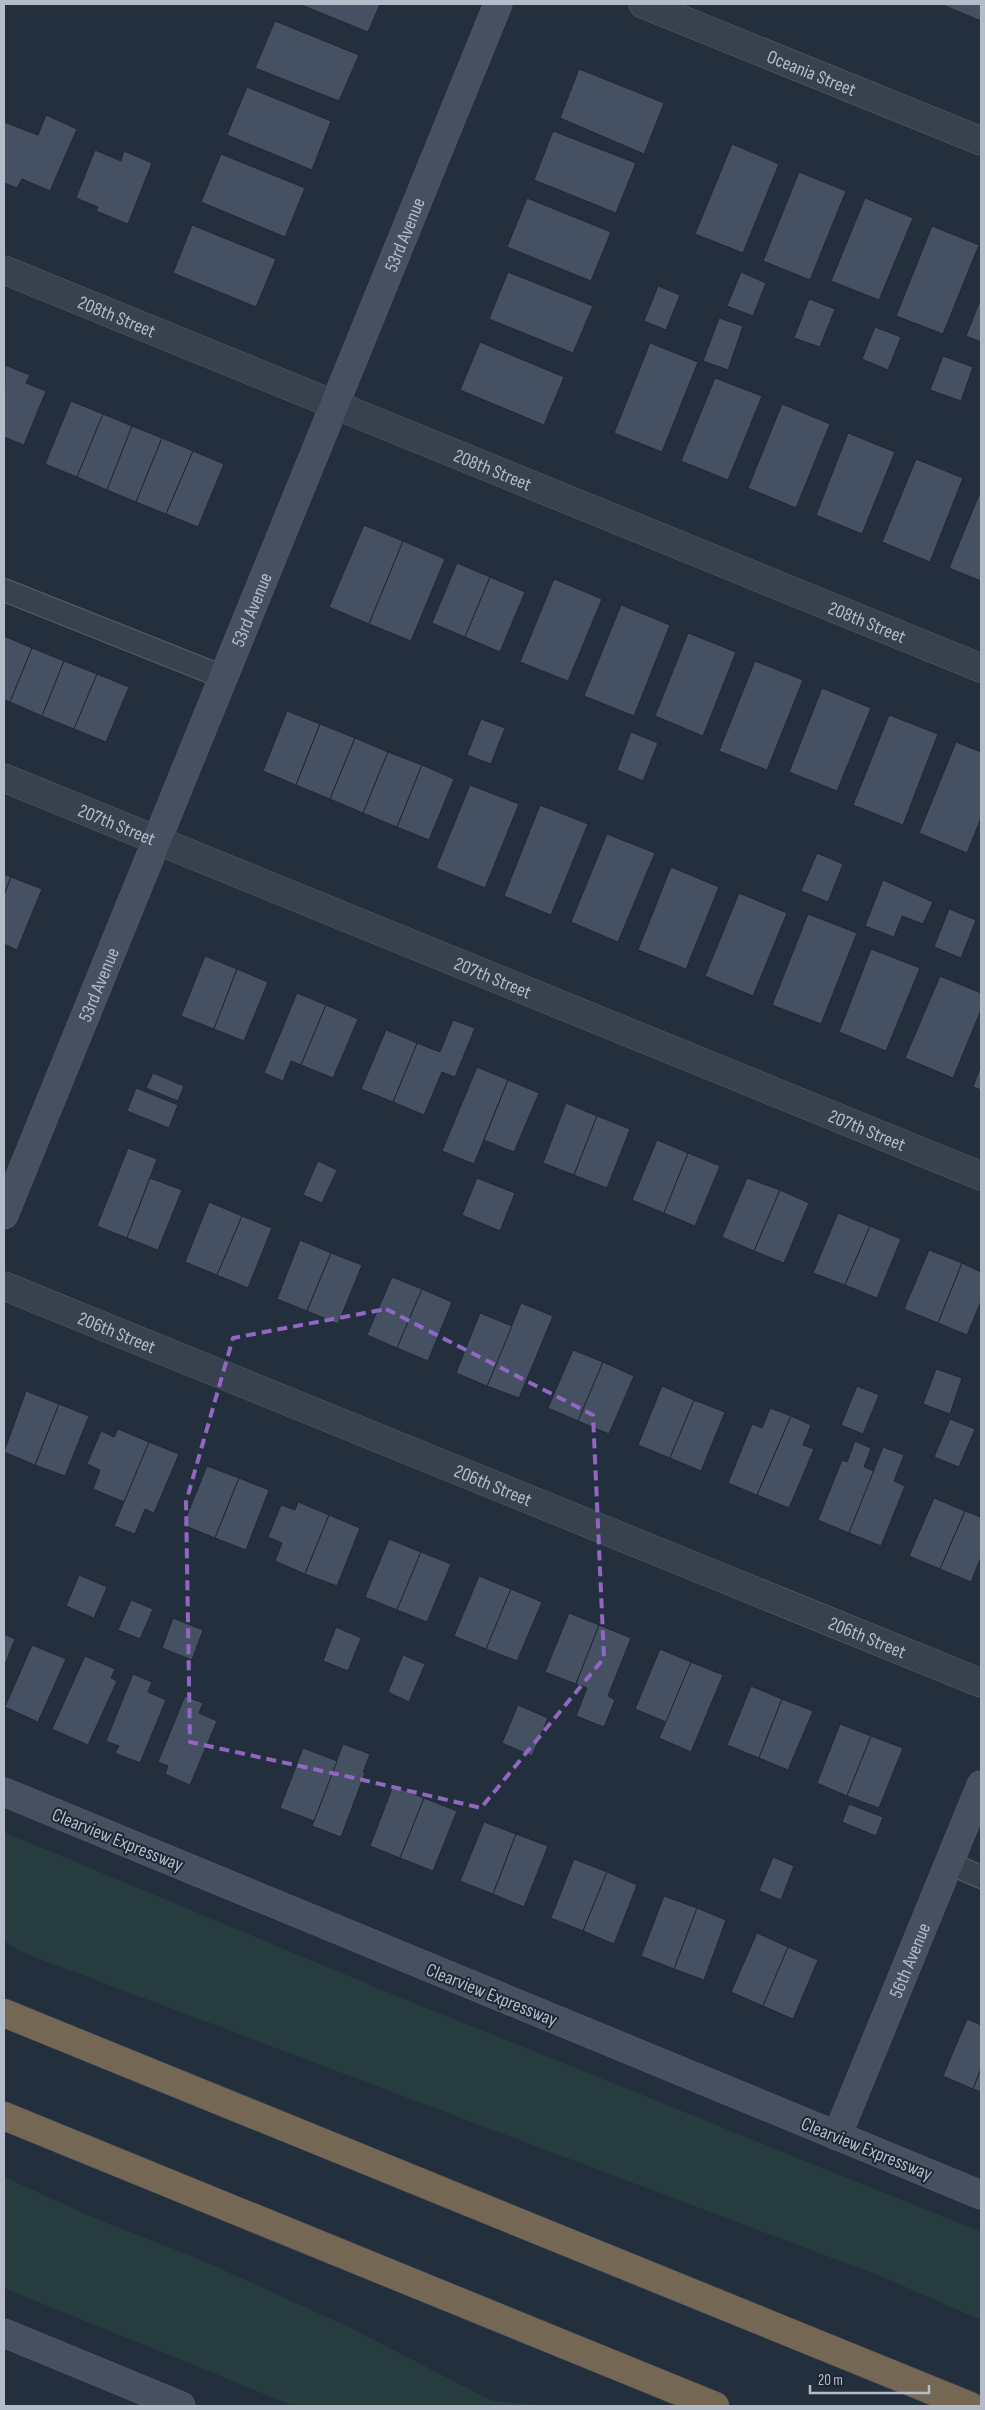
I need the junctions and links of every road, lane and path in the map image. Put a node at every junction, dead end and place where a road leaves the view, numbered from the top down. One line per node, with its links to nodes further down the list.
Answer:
1 (498, 4): 5 (street, 53rd Avenue)
2 (643, 4): 3 (street, Oceania Street)
3 (981, 142)
4 (4, 270): 5 (street, 208th Street)
5 (334, 405): 7 (street, 208th Street); 8 (street, 53rd Avenue)
6 (4, 590): 8 (lane)
7 (981, 668)
8 (223, 676): 10 (street, 53rd Avenue)
9 (4, 778): 10 (street, 207th Street)
10 (156, 840): 11 (street, 207th Street); 12 (street, 53rd Avenue)
11 (981, 1176)
12 (4, 1215)
13 (4, 1286): 14 (street, 206th Street)
14 (981, 1684)
15 (981, 1785): 17 (street, 56th Avenue)
16 (4, 1792): 21 (street, Clearview Expressway)
17 (949, 1863): 18 (lane); 21 (street, 56th Avenue)
18 (981, 1876)
19 (4, 2013): 26 (highway)
20 (4, 2116): 25 (highway)
21 (837, 2136): 22 (street, Clearview Expressway)
22 (981, 2195)
23 (4, 2333): 24 (street)
24 (181, 2406)
25 (715, 2406)
26 (970, 2406)

